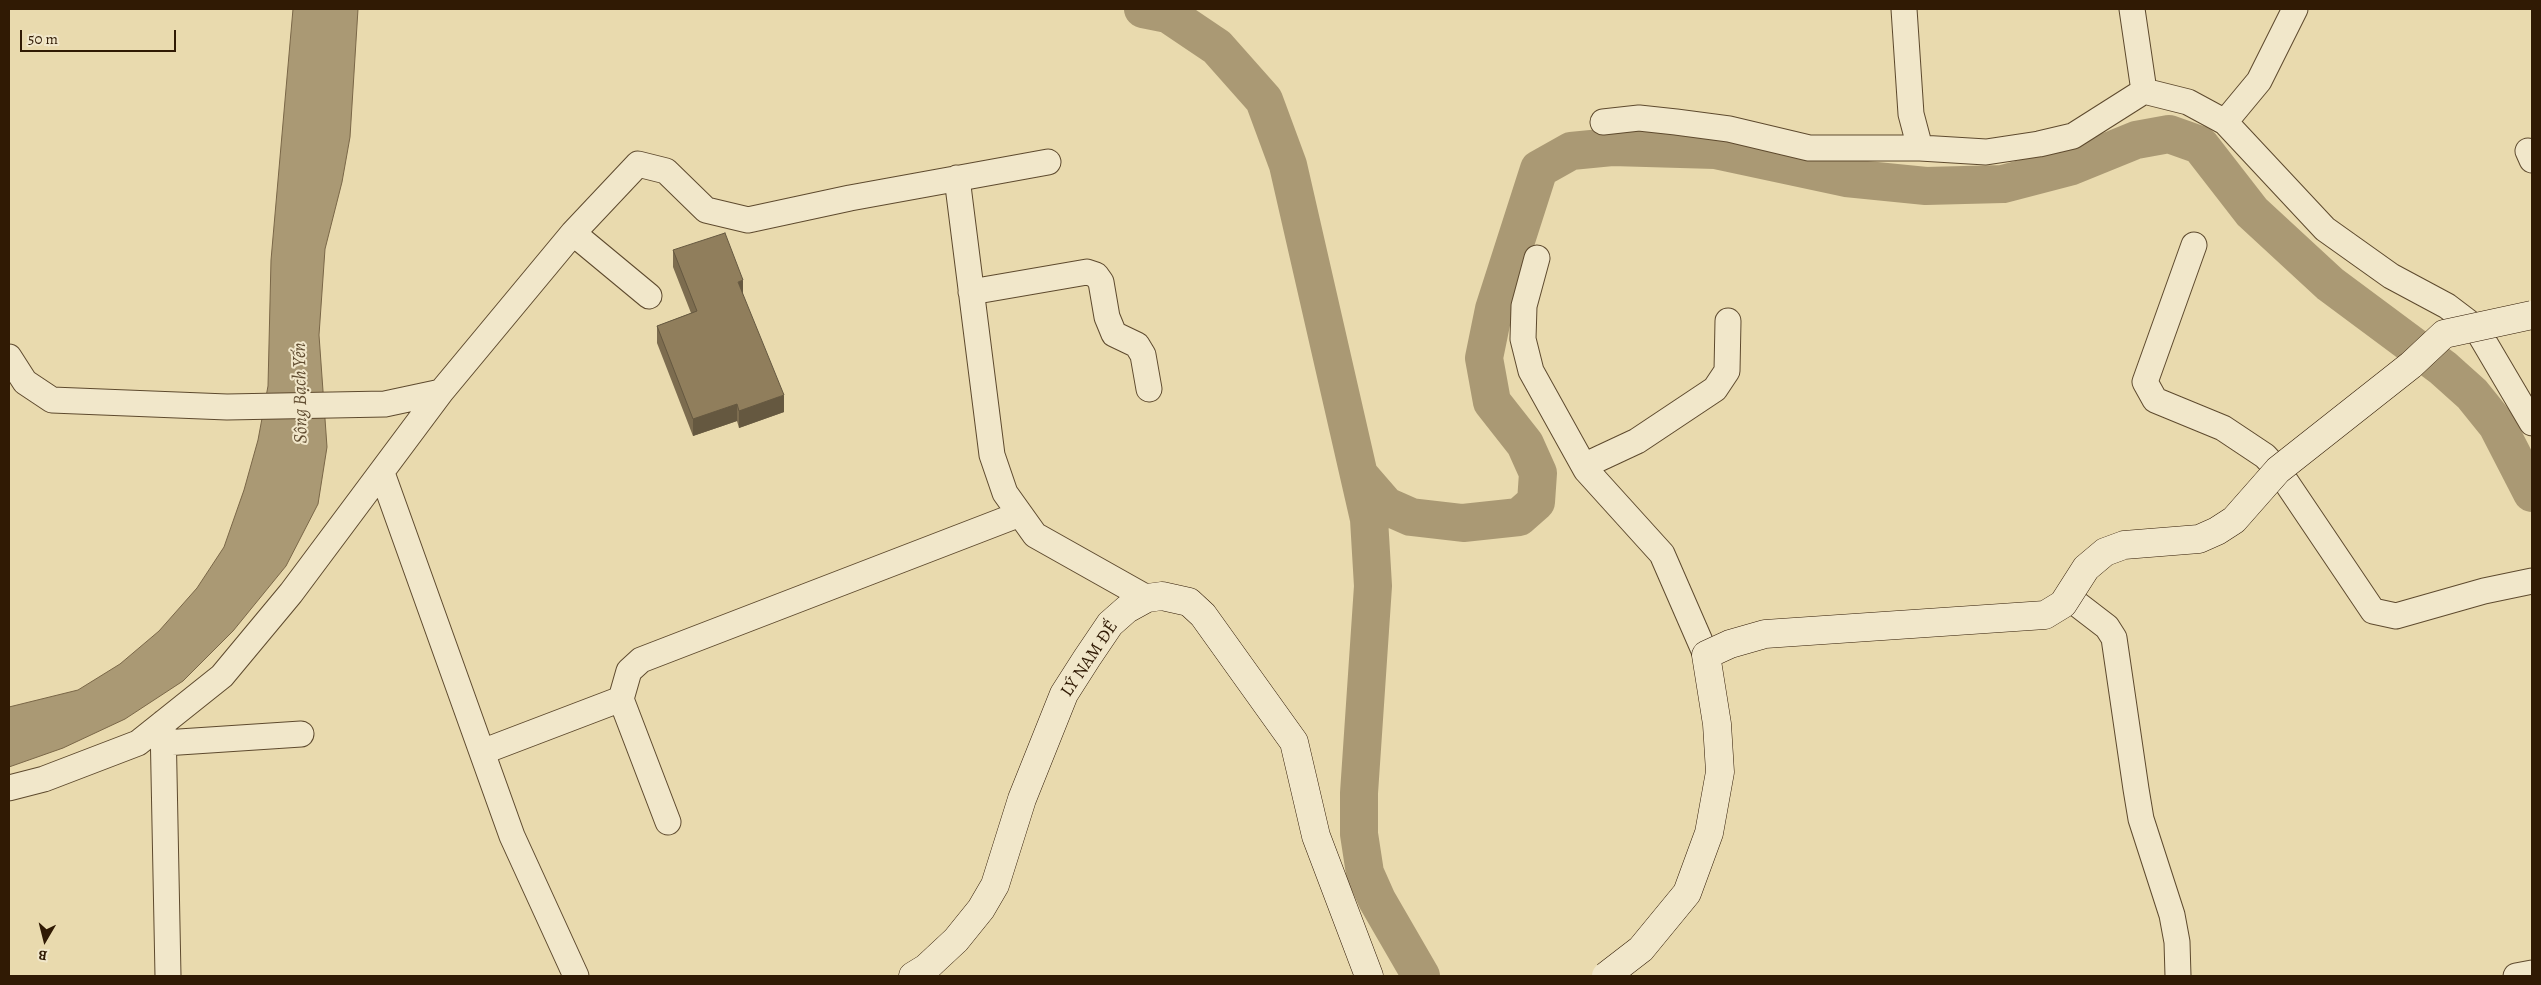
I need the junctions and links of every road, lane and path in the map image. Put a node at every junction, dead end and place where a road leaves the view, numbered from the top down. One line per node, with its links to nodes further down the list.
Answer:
1 (1904, 9): 7 (street)
2 (2132, 9): 4 (street)
3 (2295, 9): 6 (street)
4 (2144, 91): 6 (street); 7 (street)
5 (1603, 122): 7 (street)
6 (2225, 122): 17 (street)
7 (1920, 148)
8 (1048, 162): 9 (street)
9 (957, 178): 10 (street); 13 (street)
10 (573, 233): 14 (street); 20 (street)
11 (2194, 245): 23 (street)
12 (1537, 258): 22 (street)
13 (971, 292): 19 (street); 25 (street)
14 (649, 296)
15 (2532, 316): 17 (street, bridge)
16 (1728, 321): 22 (street)
17 (2476, 328): 21 (street); 23 (street, bridge)
18 (9, 357): 20 (street)
19 (1149, 389)
20 (441, 392): 24 (street)
21 (2532, 423)
22 (1586, 470): 29 (street)
23 (2278, 470): 26 (street); 27 (street, bridge)
24 (382, 472): 31 (street); 33 (street)
25 (1020, 514): 28 (street); 30 (street)
26 (2532, 581)
27 (2068, 597): 29 (street, bridge); 42 (street)
28 (1147, 598): 39 (street, LÝ NAM ĐẾ); 40 (street, LÝ NAM ĐẾ)
29 (1706, 655): 41 (street, bridge)
30 (621, 699): 33 (street); 35 (street)
31 (163, 733): 32 (street); 34 (street); 37 (street)
32 (301, 734)
33 (482, 752): 38 (street)
34 (9, 788)
35 (668, 822)
36 (2532, 973): 43 (street)
37 (168, 976)
38 (576, 976)
39 (913, 976)
40 (1369, 976)
41 (1606, 976)
42 (2178, 976)
43 (2516, 976)

